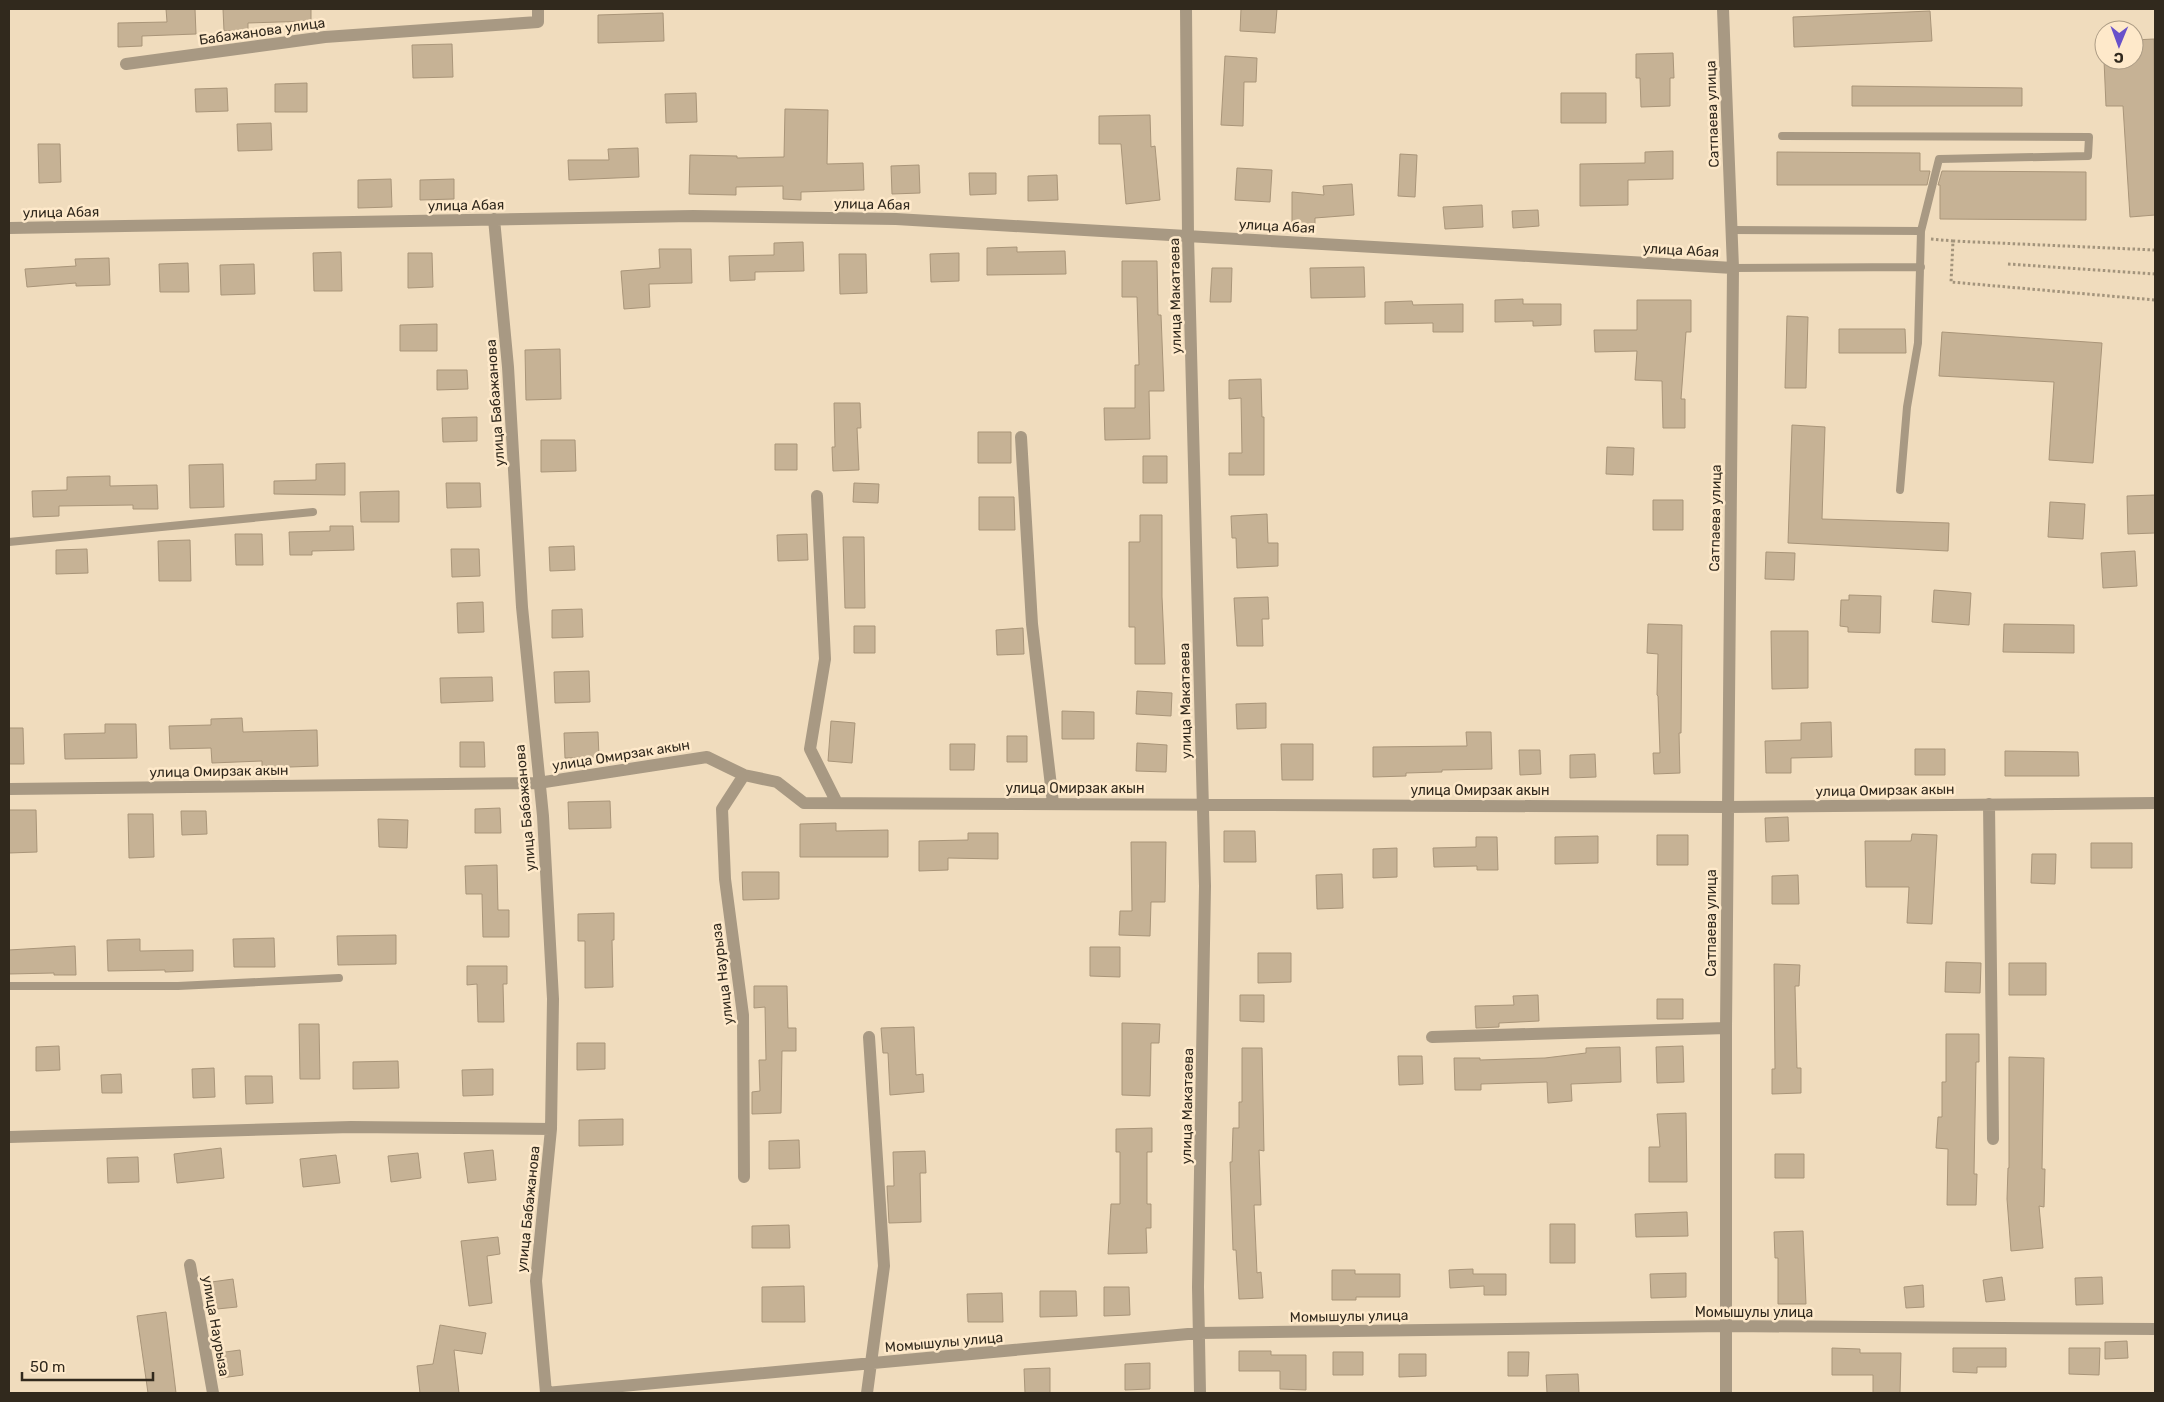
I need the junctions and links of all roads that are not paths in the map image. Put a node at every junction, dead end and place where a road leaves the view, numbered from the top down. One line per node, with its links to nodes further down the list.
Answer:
1 (538, 9): 4 (street, Бабажанова улица)
2 (1186, 9): 10 (street, улица Макатаева)
3 (1723, 9): 8 (street, Сатпаева улица)
4 (126, 64)
5 (1782, 136): 9 (lane)
6 (494, 219): 7 (street, улица Абая); 10 (street, улица Абая); 19 (street, улица Бабажанова)
7 (9, 228)
8 (1732, 230): 9 (lane); 12 (street, Сатпаева улица)
9 (1921, 235): 11 (lane)
10 (1188, 236): 12 (street, улица Абая); 24 (street, улица Макатаева)
11 (1921, 266): 12 (lane); 14 (lane)
12 (1733, 268): 26 (street, Сатпаева улица)
13 (1021, 437): 22 (street)
14 (1900, 490)
15 (817, 496): 21 (street)
16 (313, 512): 17 (lane)
17 (9, 542)
18 (744, 775): 19 (street, улица Омирзак акын); 21 (street, улица Омирзак акын); 35 (street, улица Наурыза)
19 (538, 783): 20 (street, улица Омирзак акын); 32 (street, улица Бабажанова)
20 (9, 789)
21 (837, 802): 22 (street, улица Омирзак акын)
22 (1053, 803): 24 (street, улица Омирзак акын)
23 (2155, 803): 25 (street, улица Омирзак акын)
24 (1203, 804): 26 (street, улица Омирзак акын); 39 (street, улица Макатаева)
25 (1989, 804): 26 (street, улица Омирзак акын); 34 (street)
26 (1727, 807): 29 (street, Сатпаева улица)
27 (339, 978): 28 (lane)
28 (9, 986)
29 (1726, 1028): 31 (street); 37 (street, Сатпаева улица)
30 (869, 1037): 40 (street)
31 (1432, 1037)
32 (551, 1129): 33 (street); 42 (street, улица Бабажанова)
33 (9, 1137)
34 (1993, 1139)
35 (744, 1177)
36 (190, 1264): 41 (street, улица Наурыза)
37 (1726, 1326): 38 (street, Момышулы улица); 39 (street, Момышулы улица); 45 (street, Сатпаева улица)
38 (2155, 1329)
39 (1199, 1333): 40 (street, Момышулы улица); 44 (street, улица Макатаева)
40 (870, 1364): 42 (street, Момышулы улица); 43 (street)
41 (213, 1393)
42 (546, 1393)
43 (867, 1393)
44 (1200, 1393)
45 (1726, 1393)

